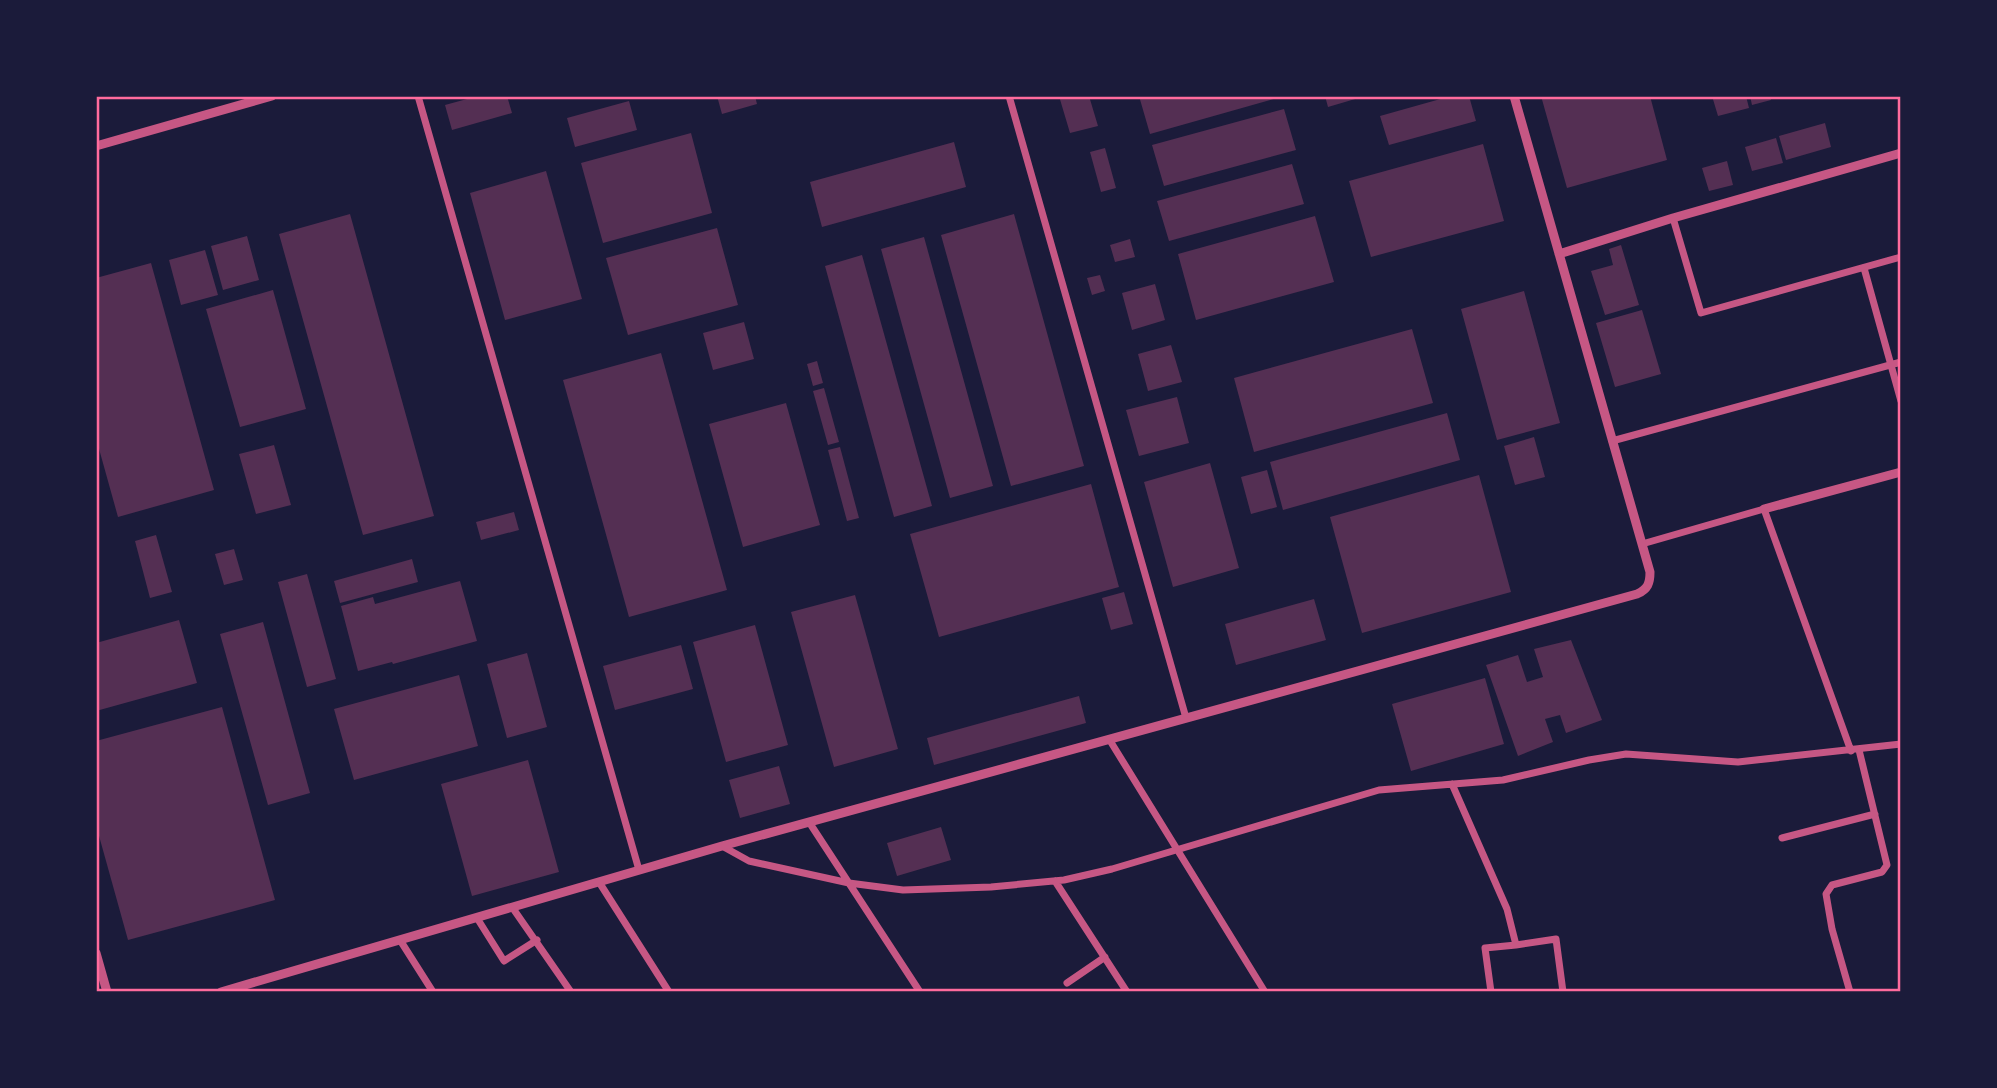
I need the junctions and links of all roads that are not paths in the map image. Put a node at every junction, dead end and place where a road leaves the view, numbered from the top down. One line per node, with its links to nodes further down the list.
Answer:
1 (272, 96): 5 (street)
2 (418, 96): 28 (street)
3 (1009, 96): 18 (street)
4 (1514, 96): 8 (street)
5 (96, 146)
6 (1901, 153): 7 (street)
7 (1673, 218): 8 (street); 10 (street)
8 (1559, 254): 14 (street)
9 (1901, 257): 10 (street)
10 (1864, 268): 12 (street)
11 (1901, 362): 12 (street)
12 (1891, 365): 13 (street); 14 (street)
13 (1901, 401)
14 (1612, 441): 17 (street)
15 (1901, 472): 16 (street)
16 (1764, 509): 17 (street); 21 (street)
17 (1642, 544): 18 (street)
18 (1186, 718): 19 (street)
19 (1109, 739): 24 (street); 27 (street)
20 (1901, 744): 21 (street)
21 (1855, 750): 22 (street); 23 (street)
22 (1452, 784): 27 (street); 36 (street)
23 (1875, 814): 25 (street); 50 (street)
24 (809, 822): 26 (street); 31 (street)
25 (1782, 838)
26 (722, 846): 28 (street); 31 (street)
27 (1178, 851): 29 (street); 47 (street)
28 (639, 870): 30 (street)
29 (1055, 881): 31 (street); 38 (street)
30 (599, 882): 32 (street); 44 (street)
31 (849, 883): 45 (street)
32 (512, 907): 33 (street); 35 (street)
33 (477, 918): 34 (street); 35 (street)
34 (400, 940): 41 (street); 42 (street)
35 (537, 940): 43 (street)
36 (1516, 944): 48 (street); 49 (street)
37 (96, 953): 40 (street)
38 (1105, 957): 39 (street); 46 (street)
39 (1067, 983)
40 (107, 992)
41 (221, 992)
42 (433, 992)
43 (570, 992)
44 (670, 992)
45 (920, 992)
46 (1128, 992)
47 (1265, 992)
48 (1490, 992)
49 (1563, 992)
50 (1850, 992)

